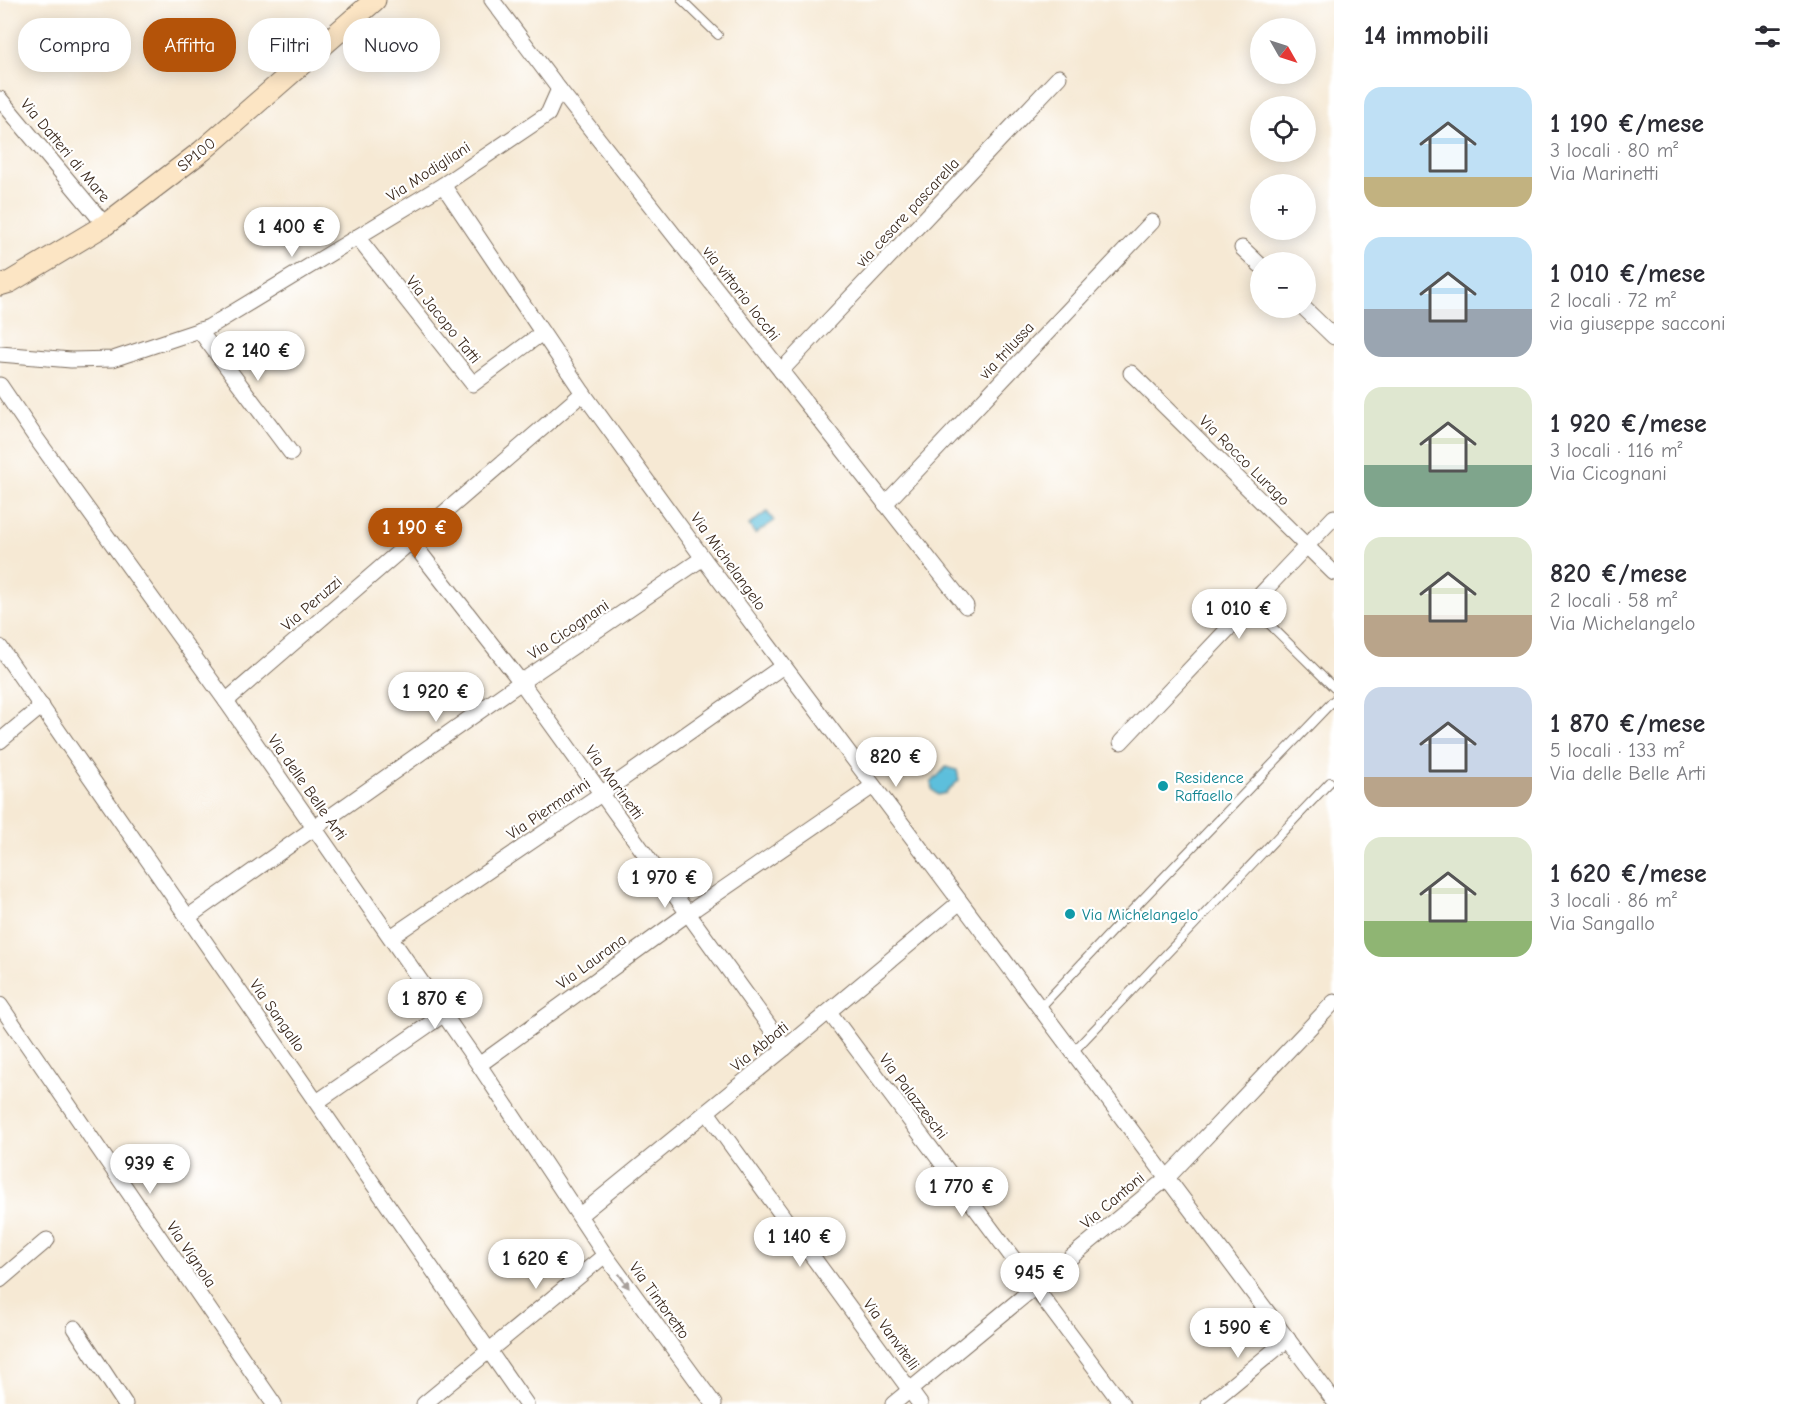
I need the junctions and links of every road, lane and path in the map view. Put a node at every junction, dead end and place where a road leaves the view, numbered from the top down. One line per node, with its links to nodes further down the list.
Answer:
1 (375, 0): 10 (main road, SP100 / SP100)
2 (492, 0): 6 (street, via vittorio locchi)
3 (682, 0): 4 (lane)
4 (718, 35)
5 (1059, 77): 20 (street, via cesare pascarella)
6 (559, 89): 8 (street, Via Modigliani); 20 (street, via vittorio locchi)
7 (0, 99): 10 (street, Via Datteri di Mare)
8 (443, 185): 11 (street, Via Modigliani); 17 (street, Via Michelangelo)
9 (1152, 222): 25 (street, via trilussa)
10 (105, 225): 14 (main road, SP100 / SP100)
11 (357, 237): 16 (street, Via Modigliani); 17 (street, Via Jacopo Tatti)
12 (1242, 248): 13 (street)
13 (1250, 256)
14 (3, 279)
15 (1314, 318): 18 (street)
16 (199, 330): 19 (street, Via Modigliani); 24 (street)
17 (542, 333): 23 (street, Via Michelangelo)
18 (1334, 337)
19 (0, 354)
20 (781, 371): 25 (street, via vittorio locchi)
21 (1131, 372): 28 (street, Via Rocco Lurago)
22 (0, 385): 37 (street, Via delle Belle Arti)
23 (583, 393): 27 (street, Via Peruzzi); 29 (street, Via Michelangelo)
24 (291, 453)
25 (885, 504): 32 (street, via vittorio locchi)
26 (1334, 517): 28 (street)
27 (411, 540): 35 (street, Via Marinetti); 37 (street, Via Peruzzi)
28 (1306, 545): 30 (street, Via Rocco Lurago); 31 (street)
29 (703, 558): 34 (street, Via Michelangelo); 35 (street, Via Cicognani)
30 (1334, 573)
31 (1250, 604): 36 (lane); 41 (street)
32 (966, 606)
33 (0, 647): 39 (street, Via Sangallo)
34 (783, 666): 43 (street, Via Michelangelo); 44 (street, Via Piermarini)
35 (521, 682): 44 (street, Via Marinetti); 45 (street, Via Cicognani)
36 (1334, 688)
37 (226, 700): 45 (street, Via delle Belle Arti)
38 (1334, 700): 52 (lane)
39 (42, 706): 40 (street); 48 (street, Via Sangallo)
40 (0, 741)
41 (1121, 742)
42 (1330, 782): 56 (lane)
43 (873, 786): 46 (street, Via Michelangelo); 47 (street, Via Laurana)
44 (601, 794): 47 (street, Via Marinetti); 49 (street, Via Piermarini)
45 (315, 828): 48 (street, Via Cicognani); 49 (street, Via delle Belle Arti)
46 (960, 902): 52 (street, Via Michelangelo); 53 (street, Via Abbati)
47 (687, 914): 55 (street, Via Marinetti); 57 (street, Via Laurana)
48 (189, 917): 58 (street, Via Sangallo)
49 (392, 937): 54 (street, Via delle Belle Arti)
50 (1334, 1002): 60 (street, Via Cantoni)
51 (0, 1005): 72 (street, Via Vignola)
52 (1040, 1008): 56 (street, Via Michelangelo)
53 (829, 1012): 55 (street, Via Abbati); 65 (street, Via Palazzeschi)
54 (444, 1014): 57 (street, Via delle Belle Arti); 58 (street)
55 (785, 1048): 59 (street, Via Abbati)
56 (1072, 1052): 60 (street, Via Michelangelo)
57 (479, 1065): 61 (street, Via delle Belle Arti)
58 (317, 1101): 68 (street, Via Sangallo)
59 (707, 1112): 61 (street, Via Abbati); 69 (street, Via Vanvitelli)
60 (1167, 1178): 65 (street, Via Cantoni); 67 (street, Via Michelangelo)
61 (580, 1215): 63 (street, Via Tintoretto)
62 (46, 1240): 64 (street)
63 (605, 1255): 68 (street); 75 (street, Via Tintoretto, one-way to 75)
64 (0, 1280)
65 (1034, 1287): 69 (street, Via Cantoni); 78 (street, Via Palazzeschi)
66 (75, 1328): 71 (street)
67 (1288, 1339): 70 (street, Via Michelangelo); 79 (street)
68 (489, 1350): 73 (street); 74 (street, Via Sangallo)
69 (910, 1390): 76 (street, Via Cantoni); 77 (street, Via Vanvitelli)
70 (1334, 1401)
71 (124, 1404)
72 (274, 1404)
73 (424, 1404)
74 (526, 1404)
75 (714, 1404)
76 (893, 1404)
77 (920, 1404)
78 (1122, 1404)
79 (1209, 1404)

